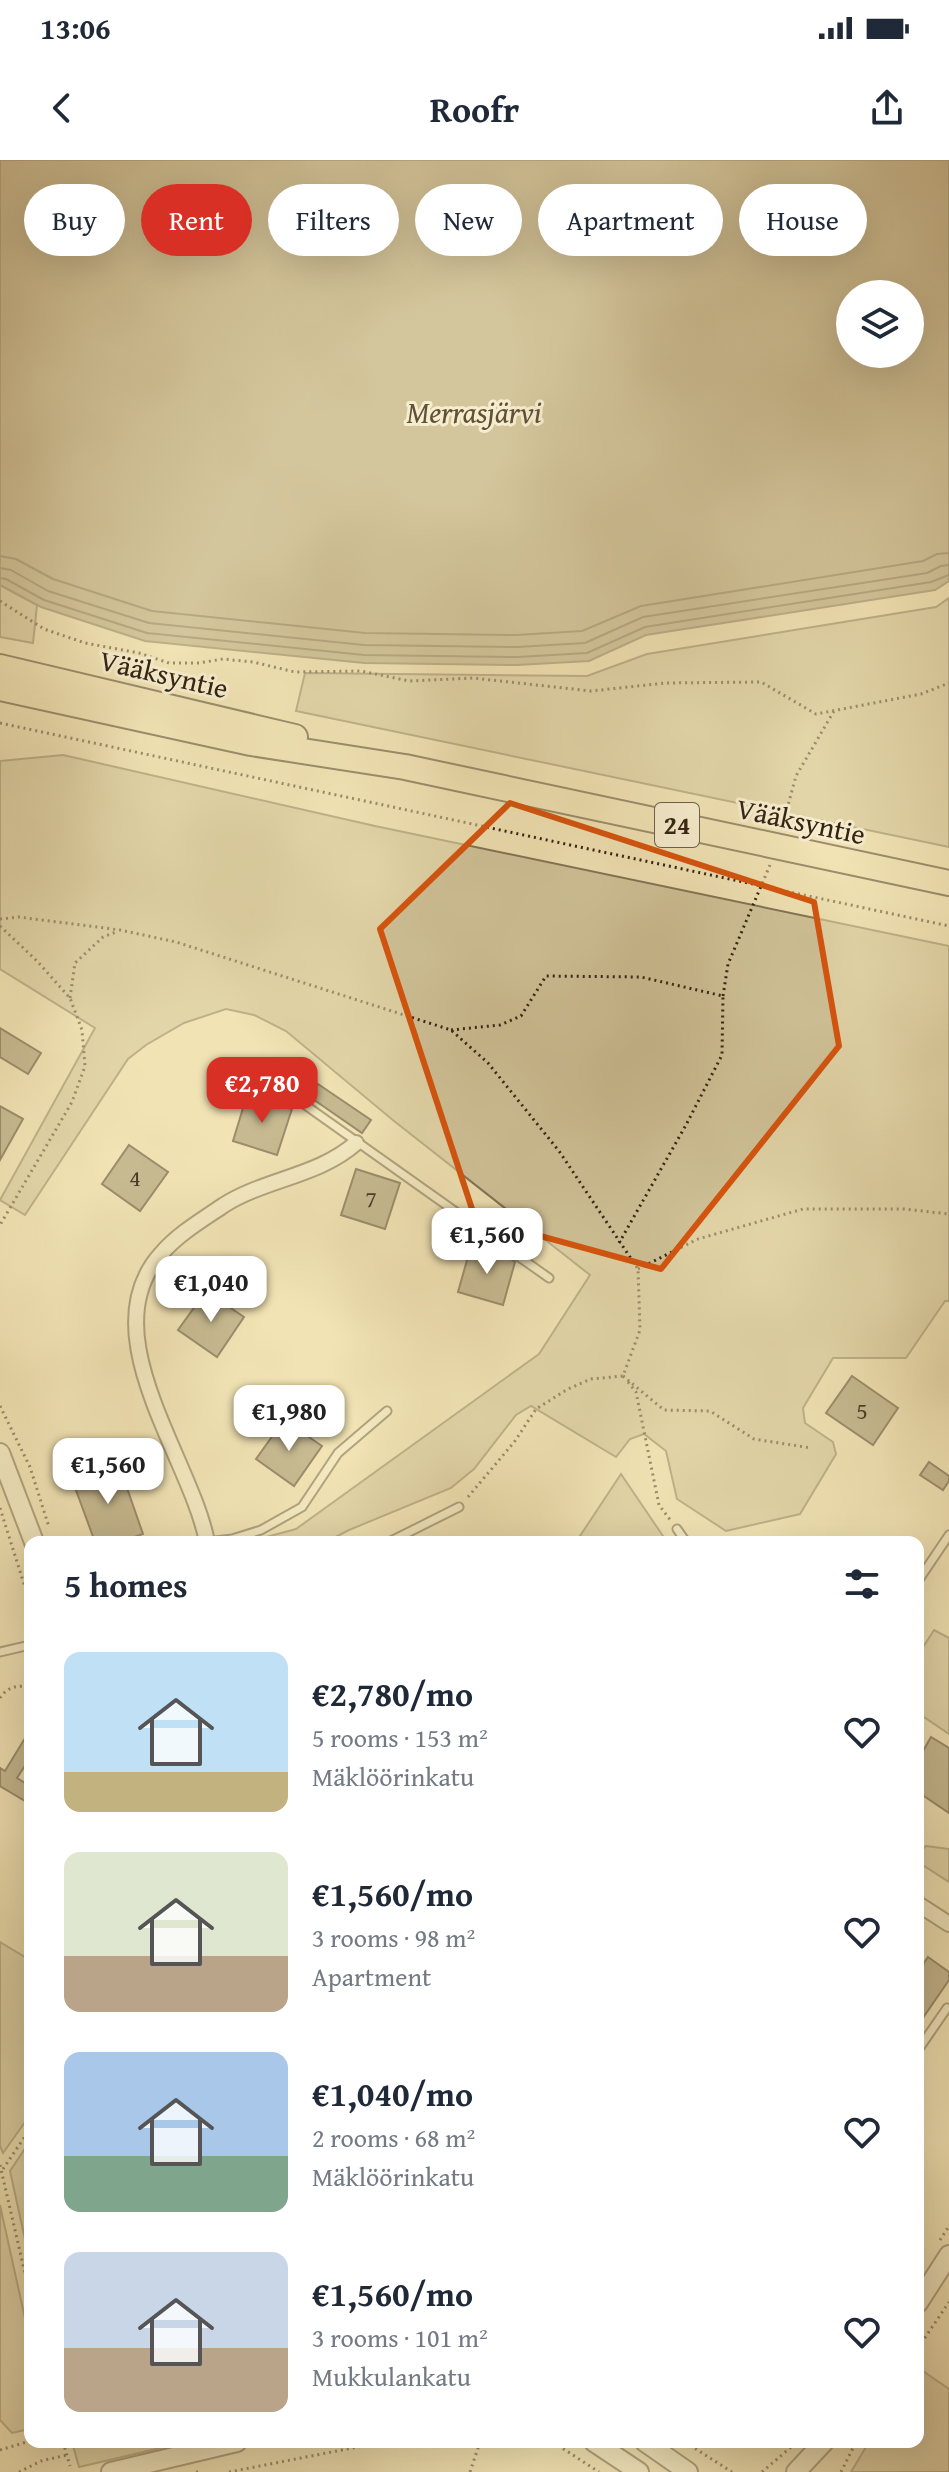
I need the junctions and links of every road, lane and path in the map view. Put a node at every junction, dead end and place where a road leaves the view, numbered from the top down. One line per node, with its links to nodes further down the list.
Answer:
1 (0, 601): 3 (path)
2 (0, 667): 6 (highway, Vääksyntie / 24)
3 (949, 683)
4 (0, 688): 6 (highway, Vääksyntie / 24)
5 (0, 723): 10 (path)
6 (405, 767): 7 (highway, Vääksyntie / 24)
7 (949, 883)
8 (0, 919): 11 (path)
9 (0, 926): 12 (path)
10 (949, 926)
11 (120, 930): 12 (path); 13 (path)
12 (70, 998): 17 (path)
13 (451, 1030): 18 (path); 18 (path)
14 (227, 1067): 15 (lane)
15 (356, 1143): 20 (lane); 32 (street)
16 (949, 1214): 19 (path)
17 (0, 1225)
18 (619, 1243): 19 (path)
19 (638, 1269): 21 (path)
20 (549, 1278)
21 (623, 1376): 24 (path); 26 (path); 29 (path)
22 (0, 1406): 28 (path)
23 (387, 1411): 33 (lane)
24 (811, 1448)
25 (0, 1453): 31 (street)
26 (459, 1507): 34 (lane)
27 (0, 1508): 37 (path)
28 (49, 1527)
29 (677, 1529): 35 (lane)
30 (949, 1535): 36 (lane)
31 (32, 1536)
32 (206, 1536)
33 (242, 1536)
34 (401, 1536)
35 (682, 1536)
36 (924, 1572)
37 (24, 1584)
38 (24, 1646): 39 (lane)
39 (0, 1652)
40 (24, 1686): 41 (path)
41 (0, 1698)
42 (924, 1908): 43 (street)
43 (949, 1924)
44 (947, 2008): 45 (lane)
45 (924, 2041)
46 (24, 2137): 47 (path)
47 (1, 2168): 49 (path)
48 (949, 2255): 50 (street)
49 (24, 2269)
50 (924, 2294)
51 (949, 2302): 52 (path)
52 (924, 2339)
53 (24, 2443): 66 (path)
54 (65, 2448): 67 (path)
55 (201, 2448): 69 (street)
56 (352, 2448): 71 (path)
57 (478, 2448): 72 (path)
58 (562, 2448): 73 (path)
59 (603, 2448): 74 (street)
60 (654, 2448): 75 (street)
61 (694, 2448): 76 (path)
62 (790, 2448): 77 (path)
63 (820, 2448): 78 (street)
64 (824, 2448): 79 (street)
65 (853, 2448): 80 (path)
66 (0, 2450)
67 (67, 2455): 68 (path); 70 (path)
68 (70, 2466)
69 (119, 2471)
70 (19, 2472)
71 (229, 2472)
72 (470, 2472)
73 (599, 2472)
74 (639, 2472)
75 (688, 2472)
76 (732, 2472)
77 (762, 2472)
78 (796, 2472)
79 (814, 2472)
80 (841, 2472)

